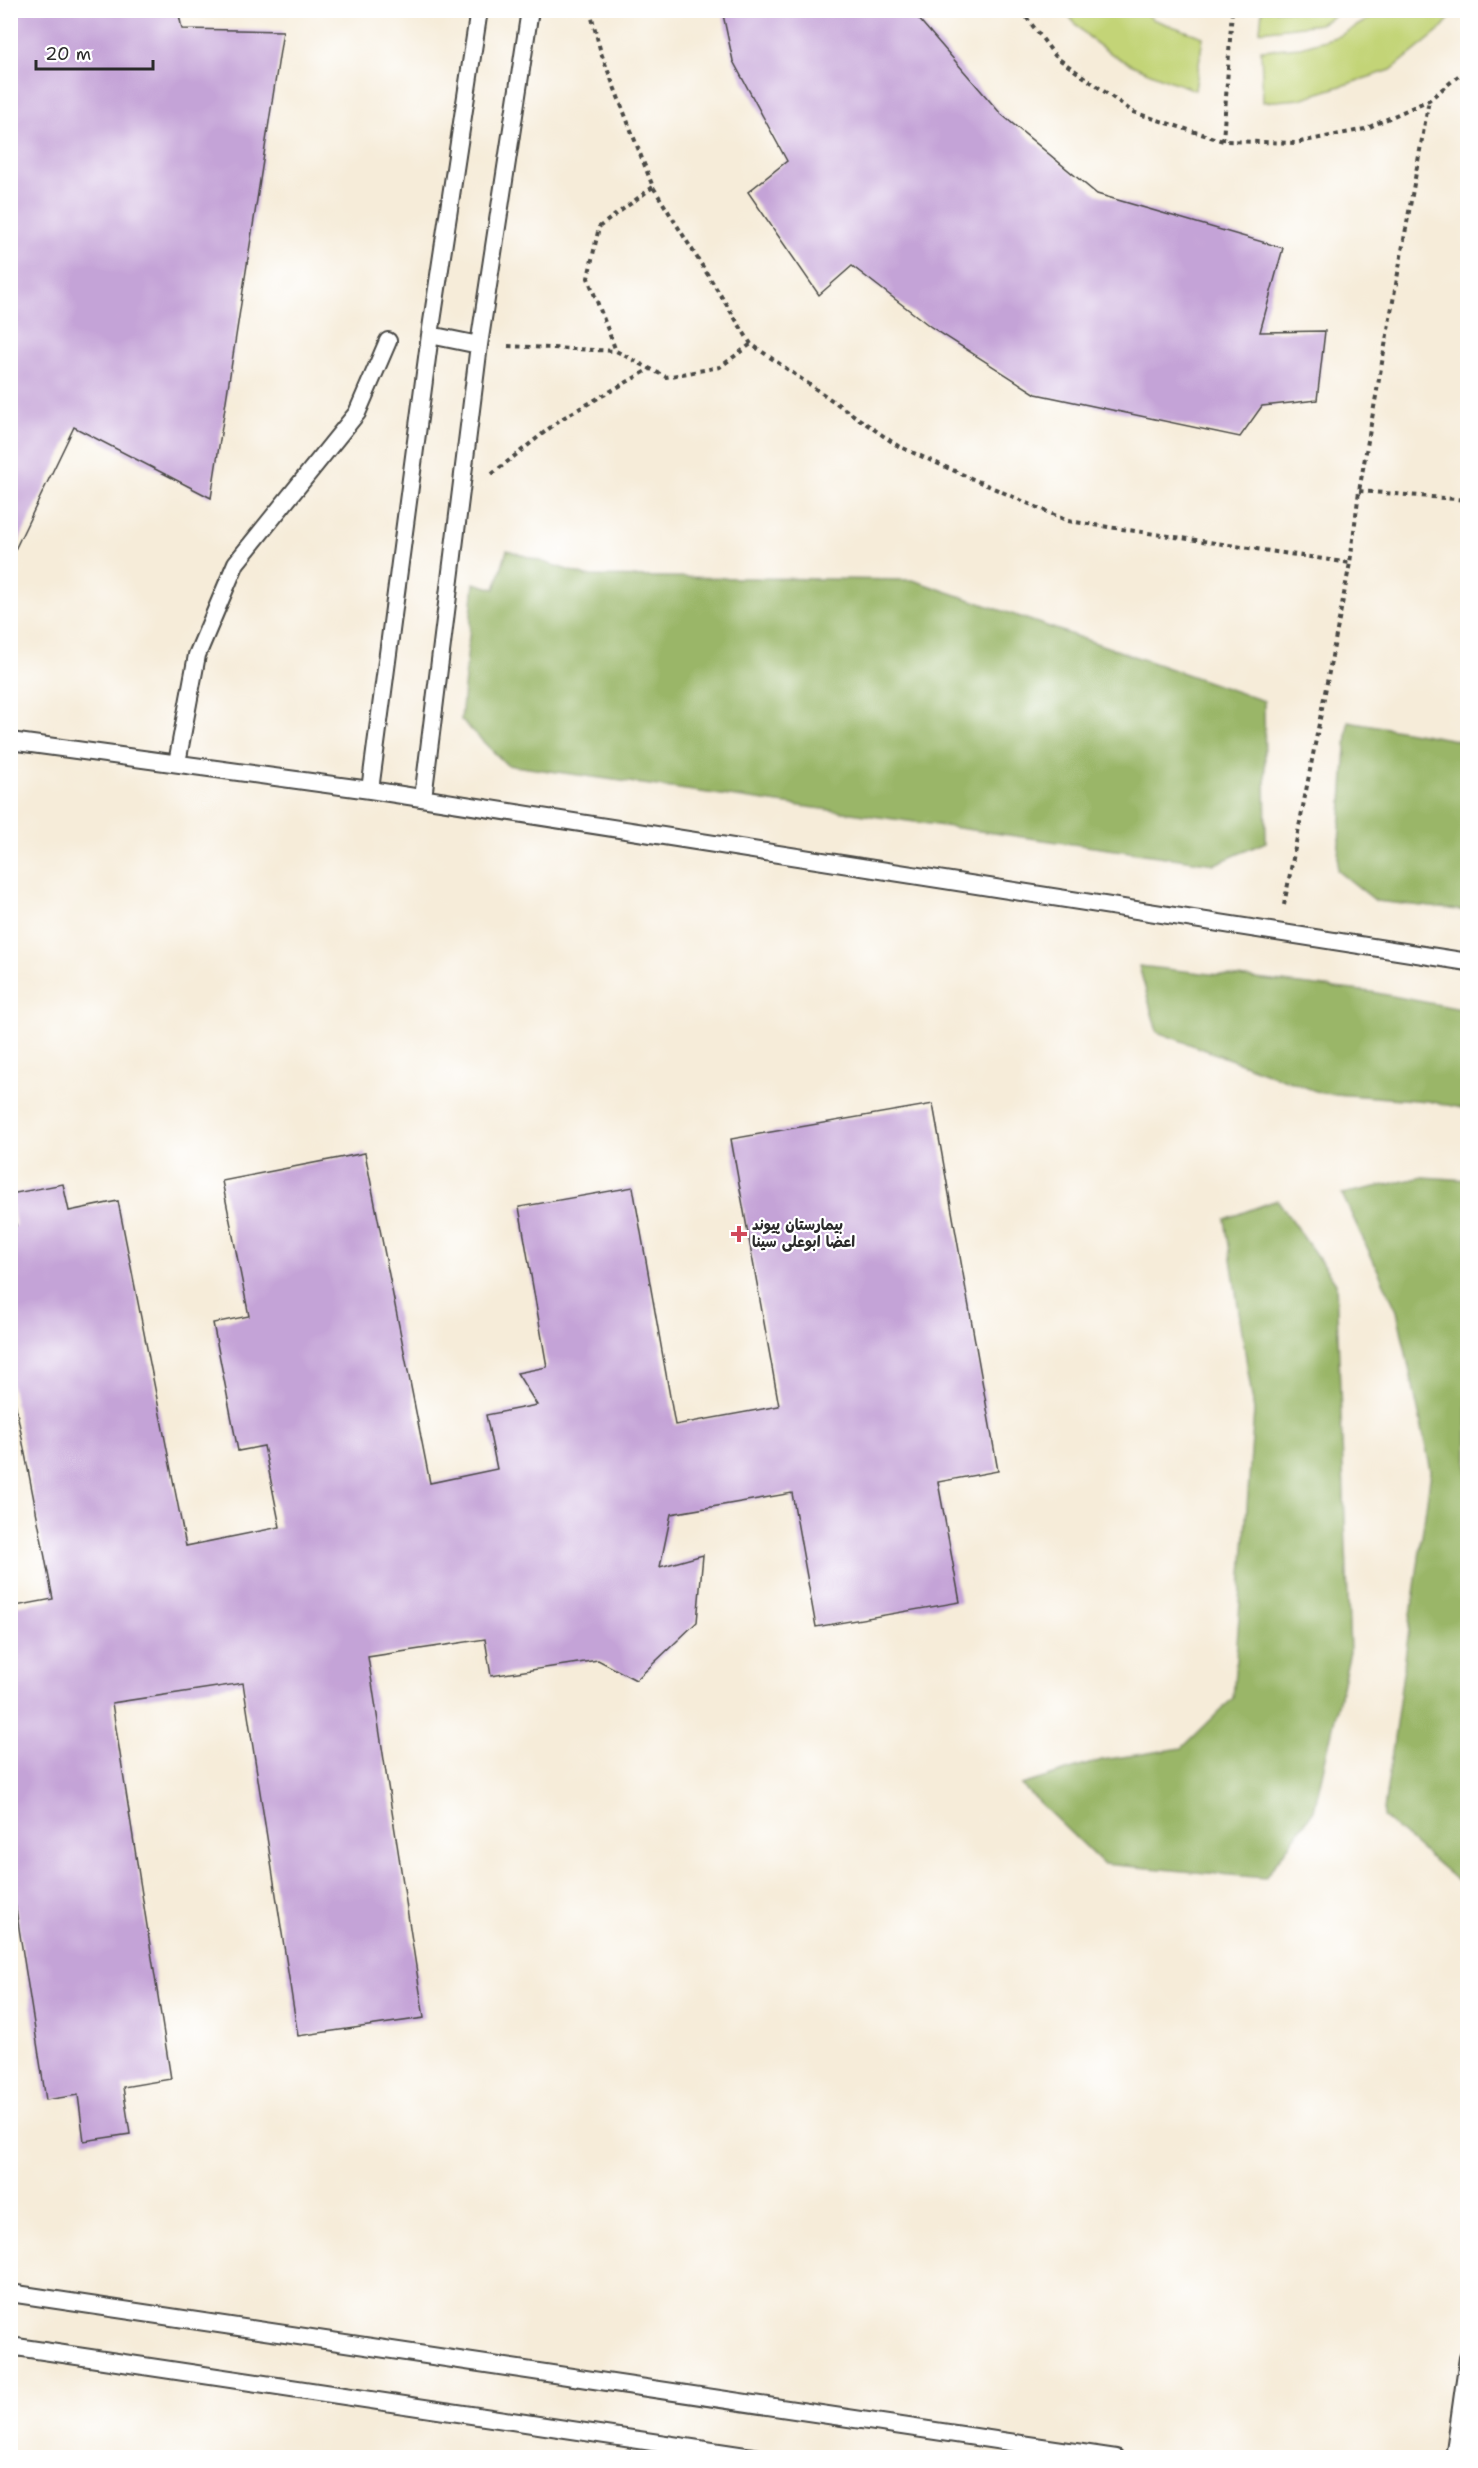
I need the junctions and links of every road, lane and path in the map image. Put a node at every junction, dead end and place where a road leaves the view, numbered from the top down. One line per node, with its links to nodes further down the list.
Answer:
1 (479, 10): 10 (lane)
2 (530, 10): 13 (lane)
3 (590, 10): 9 (path)
4 (1021, 10): 8 (path)
5 (1232, 10): 8 (path)
6 (1467, 68): 7 (path)
7 (1429, 100): 8 (path); 16 (path)
8 (1223, 141)
9 (653, 187): 12 (path); 14 (path)
10 (430, 334): 13 (lane); 22 (lane)
11 (388, 340): 21 (lane)
12 (751, 344): 15 (path); 19 (path)
13 (479, 345): 14 (path); 17 (lane)
14 (616, 351): 15 (path)
15 (651, 369): 17 (path)
16 (1359, 491): 18 (path); 19 (path)
17 (460, 500): 23 (lane)
18 (1467, 500)
19 (1350, 564): 24 (path)
20 (10, 741): 21 (lane)
21 (177, 763): 22 (lane)
22 (370, 790): 23 (lane)
23 (423, 798): 24 (lane)
24 (1278, 933): 25 (lane)
25 (1467, 962)
26 (10, 2293): 30 (lane)
27 (10, 2346): 29 (lane)
28 (1467, 2358): 31 (lane)
29 (759, 2457)
30 (1116, 2457)
31 (1454, 2457)

